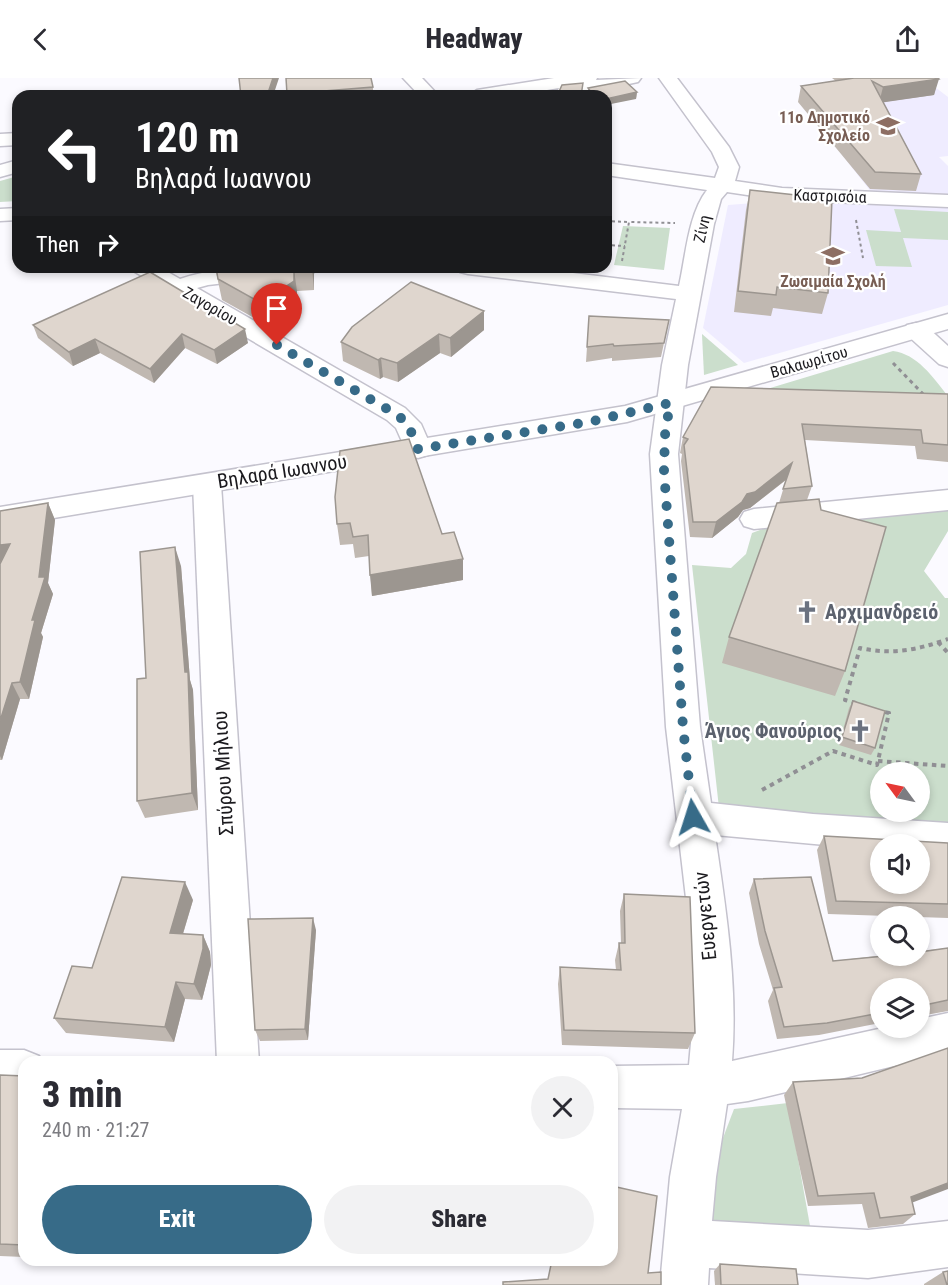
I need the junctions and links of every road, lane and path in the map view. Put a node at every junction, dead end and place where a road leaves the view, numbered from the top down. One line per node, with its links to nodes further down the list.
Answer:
1 (412, 78): 5 (street)
2 (588, 78): 6 (street)
3 (632, 78): 7 (street)
4 (668, 78): 9 (street, Ζίνη)
5 (424, 90)
6 (514, 90)
7 (575, 90)
8 (612, 170): 9 (street, Καστρισόια)
9 (720, 186): 10 (street, Καστρισόια); 14 (street, Ζίνη)
10 (851, 197): 11 (street, Καστρισόια); 17 (path)
11 (948, 201)
12 (612, 221): 13 (path)
13 (629, 222): 14 (path); 16 (path)
14 (702, 224): 23 (street, Ζίνη)
15 (612, 245): 16 (path)
16 (625, 246): 21 (path)
17 (862, 258)
18 (153, 273): 22 (street, Ζαγορίου)
19 (251, 273): 22 (street)
20 (518, 273): 21 (street)
21 (617, 285): 23 (street)
22 (177, 287): 30 (street, Ζαγορίου)
23 (689, 294): 29 (street, Ζίνη)
24 (948, 321): 25 (street, Βαλαωρίτου)
25 (916, 330): 26 (street, Βαλαωρίτου); 27 (street)
26 (873, 342): 28 (path); 29 (street, Βαλαωρίτου)
27 (948, 359)
28 (916, 399)
29 (670, 403): 30 (street, Βηλαρά Ιωαννου); 42 (street, Ευεργετών)
30 (418, 449): 31 (street, Βηλαρά Ιωαννου)
31 (207, 484): 33 (street, Βηλαρά Ιωαννου); 45 (street, Σπύρου Μήλιου)
32 (948, 500): 34 (street)
33 (0, 516)
34 (754, 519)
35 (948, 639): 36 (path)
36 (938, 642): 37 (path); 38 (path)
37 (948, 653)
38 (867, 707)
39 (878, 710): 40 (path)
40 (878, 761): 41 (path); 42 (path)
41 (948, 766)
42 (702, 818): 43 (street); 48 (street, Ευεργετών)
43 (948, 839)
44 (948, 1033): 48 (street)
45 (238, 1056)
46 (0, 1071): 47 (street)
47 (18, 1071)
48 (708, 1085): 49 (street); 51 (street, Ευεργετών)
49 (618, 1087)
50 (948, 1244): 51 (street)
51 (685, 1264)

